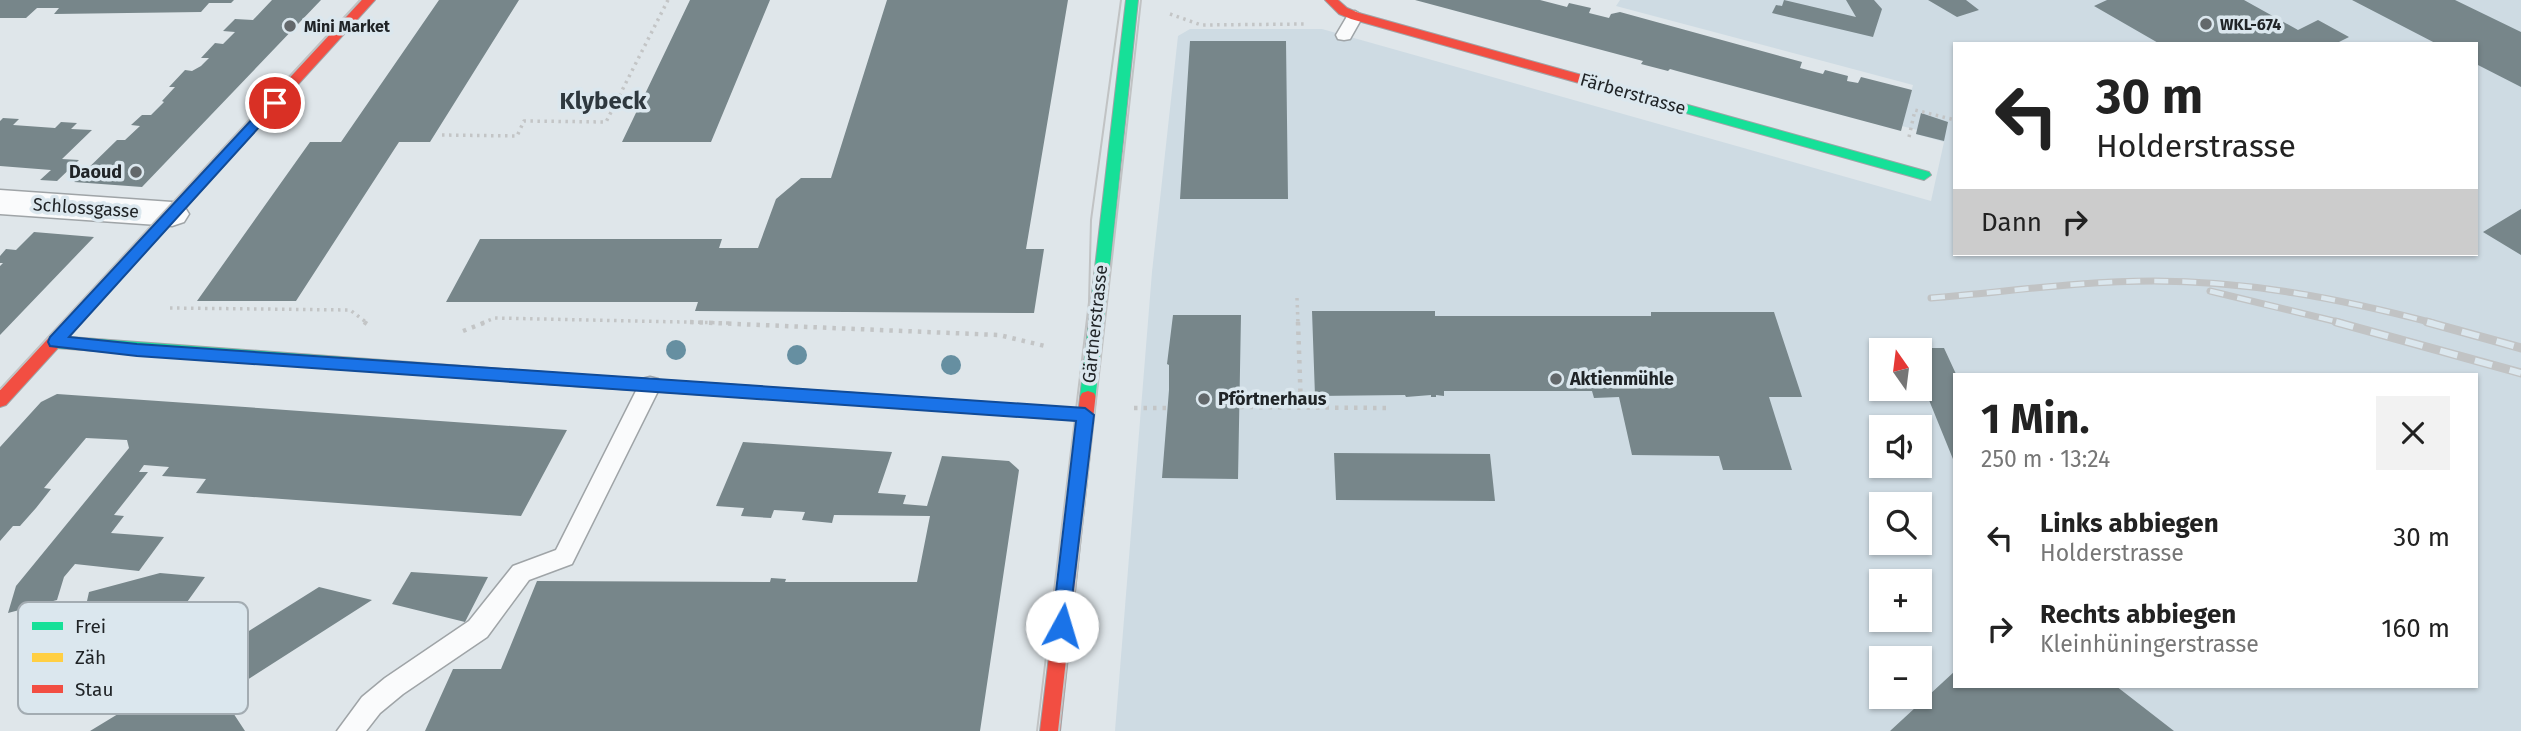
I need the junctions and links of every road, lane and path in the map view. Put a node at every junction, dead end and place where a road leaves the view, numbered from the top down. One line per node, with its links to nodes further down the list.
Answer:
1 (369, 0): 12 (street)
2 (668, 0): 8 (path)
3 (1132, 0): 26 (street, Gärtnerstrasse)
4 (1343, 9): 5 (path); 6 (lane); 9 (street, Färberstrasse)
5 (1171, 13)
6 (1344, 35)
7 (1953, 120): 9 (path)
8 (442, 135)
9 (1902, 169): 10 (street, Färberstrasse)
10 (1924, 175)
11 (0, 202): 12 (street, Schlossgasse)
12 (172, 214): 17 (street)
13 (1297, 298): 24 (path)
14 (170, 308): 15 (path)
15 (381, 333)
16 (457, 333): 18 (path)
17 (55, 342): 19 (street); 20 (street)
18 (1045, 346)
19 (650, 385): 26 (street); 27 (lane)
20 (0, 401)
21 (1240, 407): 24 (path)
22 (1134, 408): 23 (path)
23 (1168, 408)
24 (1301, 408): 25 (path)
25 (1391, 408)
26 (1085, 415): 28 (street, Gärtnerstrasse)
27 (350, 731)
28 (1050, 731)

